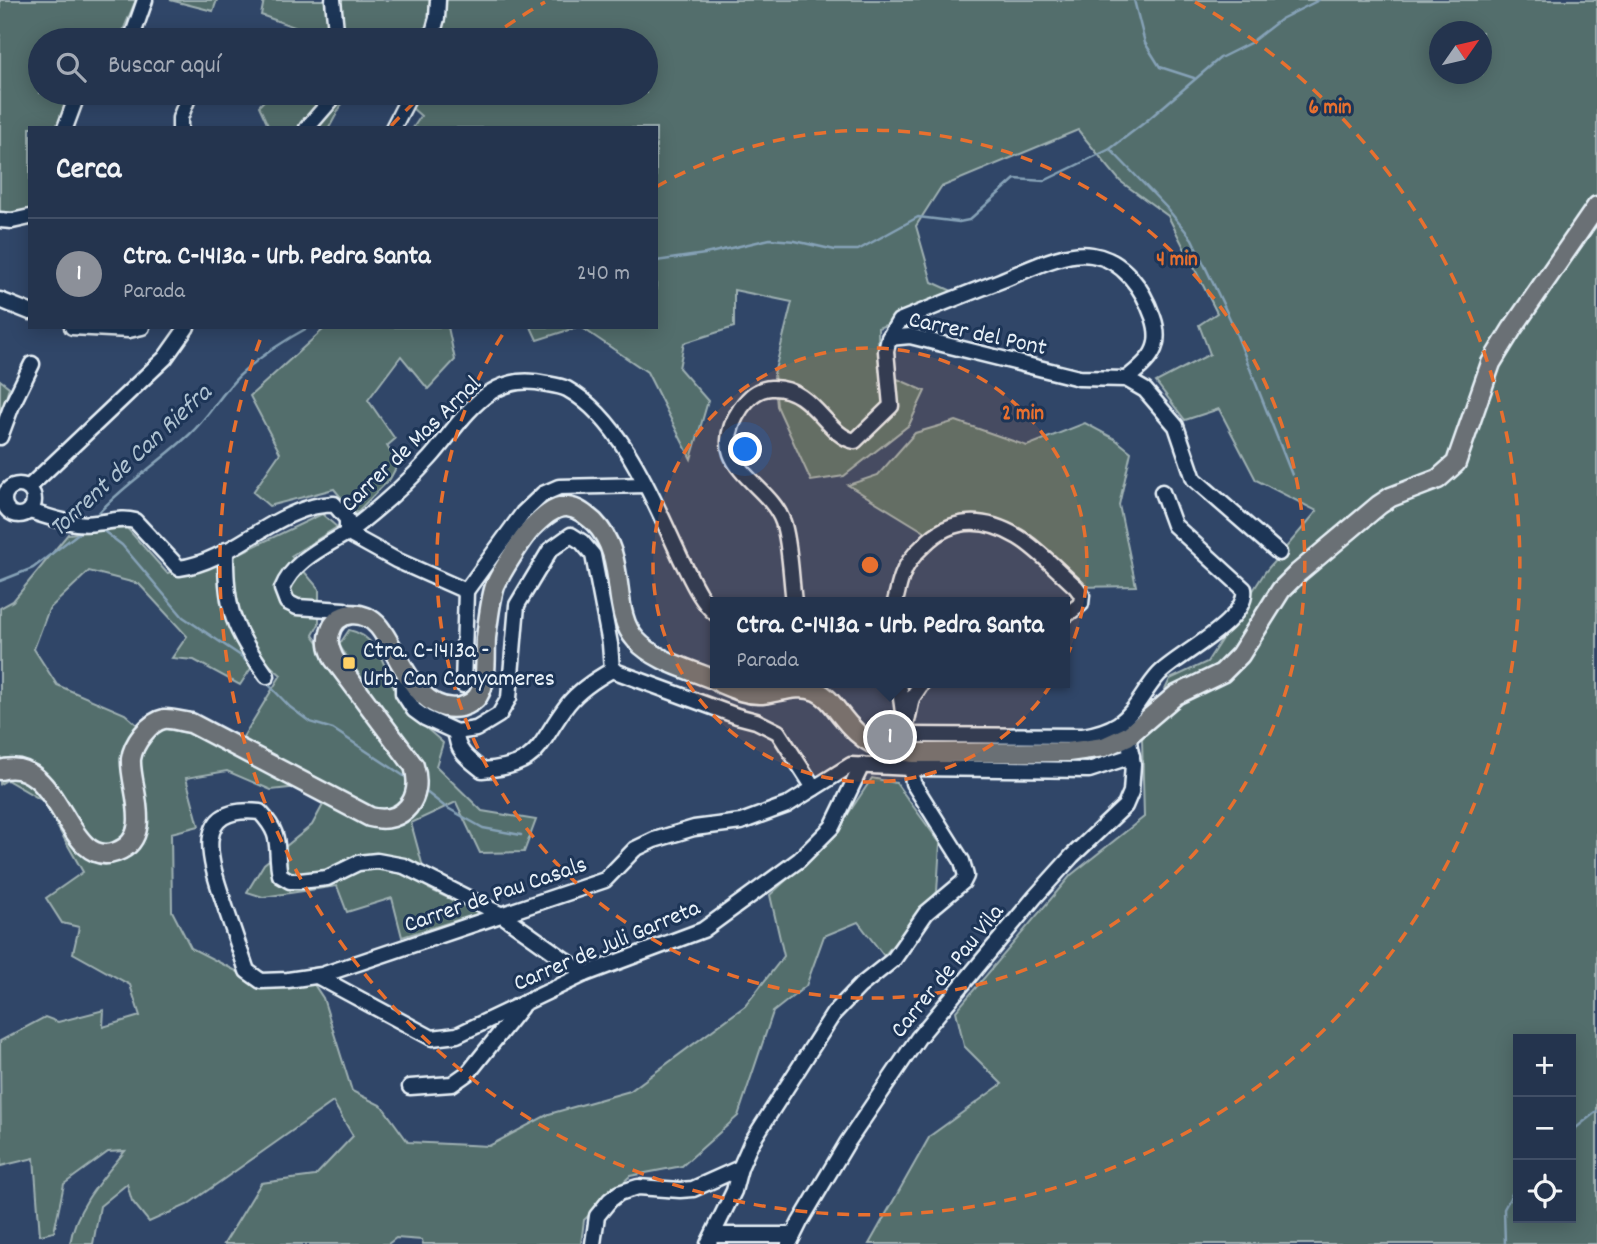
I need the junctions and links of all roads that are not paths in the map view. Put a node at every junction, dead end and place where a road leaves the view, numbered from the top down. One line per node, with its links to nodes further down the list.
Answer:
1 (145, 0): 4 (street)
2 (333, 0): 5 (street)
3 (438, 0): 6 (street)
4 (135, 28)
5 (336, 28)
6 (435, 28)
7 (74, 105): 11 (street)
8 (185, 105): 12 (street)
9 (327, 105): 13 (street)
10 (405, 105): 14 (street)
11 (66, 126)
12 (180, 126)
13 (309, 126)
14 (394, 126)
15 (1597, 206): 56 (main road)
16 (28, 217): 17 (street)
17 (0, 220)
18 (0, 300): 19 (street)
19 (28, 311)
20 (110, 329): 21 (street)
21 (133, 329)
22 (186, 329): 29 (street)
23 (889, 338): 25 (street, Carrer del Pont); 25 (street); 37 (street, Carrer del Pont)
24 (32, 364): 26 (street)
25 (1126, 379): 35 (street)
26 (0, 437)
27 (645, 485): 33 (street, Carrer de Mas Arnal); 36 (street); 40 (street, Carrer de Mas Arnal)
28 (3, 487): 29 (street); 32 (street)
29 (28, 488): 31 (street)
30 (1162, 492): 55 (street)
31 (30, 511): 32 (street); 34 (street)
32 (4, 514)
33 (347, 533): 34 (street); 36 (street); 39 (street, Carrer de Mas Arnal)
34 (226, 550): 46 (street)
35 (1279, 553)
36 (466, 591): 48 (street)
37 (793, 597)
38 (896, 597): 41 (street)
39 (321, 608): 42 (street); 43 (street)
40 (710, 609)
41 (1070, 612)
42 (350, 613): 43 (main road); 45 (main road)
43 (332, 627): 61 (main road)
44 (612, 670): 54 (street); 54 (street); 62 (street)
45 (407, 675): 47 (main road); 54 (street)
46 (267, 676)
47 (710, 678)
48 (463, 685)
49 (732, 688): 50 (main road)
50 (791, 688)
51 (810, 688): 57 (main road)
52 (899, 688): 55 (street)
53 (919, 688): 55 (street)
54 (456, 732)
55 (904, 735): 57 (street); 59 (street)
56 (1128, 736): 58 (street, Carrer de Pau Vila); 59 (main road)
57 (889, 754): 59 (main road); 60 (street, Carrer de Pau Casals)
58 (1132, 756): 59 (street); 70 (street, Carrer de Pau Vila)
59 (912, 761): 68 (street)
60 (862, 765): 62 (street, Carrer de Pau Casals); 64 (street, Carrer de Juli Garreta)
61 (0, 770)
62 (814, 788): 63 (street, Carrer de Pau Casals)
63 (502, 915): 64 (street); 65 (street, Carrer de Pau Casals); 65 (street, Carrer de Pau Casals)
64 (585, 974): 66 (street, Carrer de Juli Garreta)
65 (317, 976): 66 (street, Carrer de Juli Garreta)
66 (524, 1003): 67 (street)
67 (410, 1087)
68 (740, 1168): 69 (street); 71 (street)
69 (710, 1239): 70 (street)
70 (791, 1239)
71 (593, 1244)

